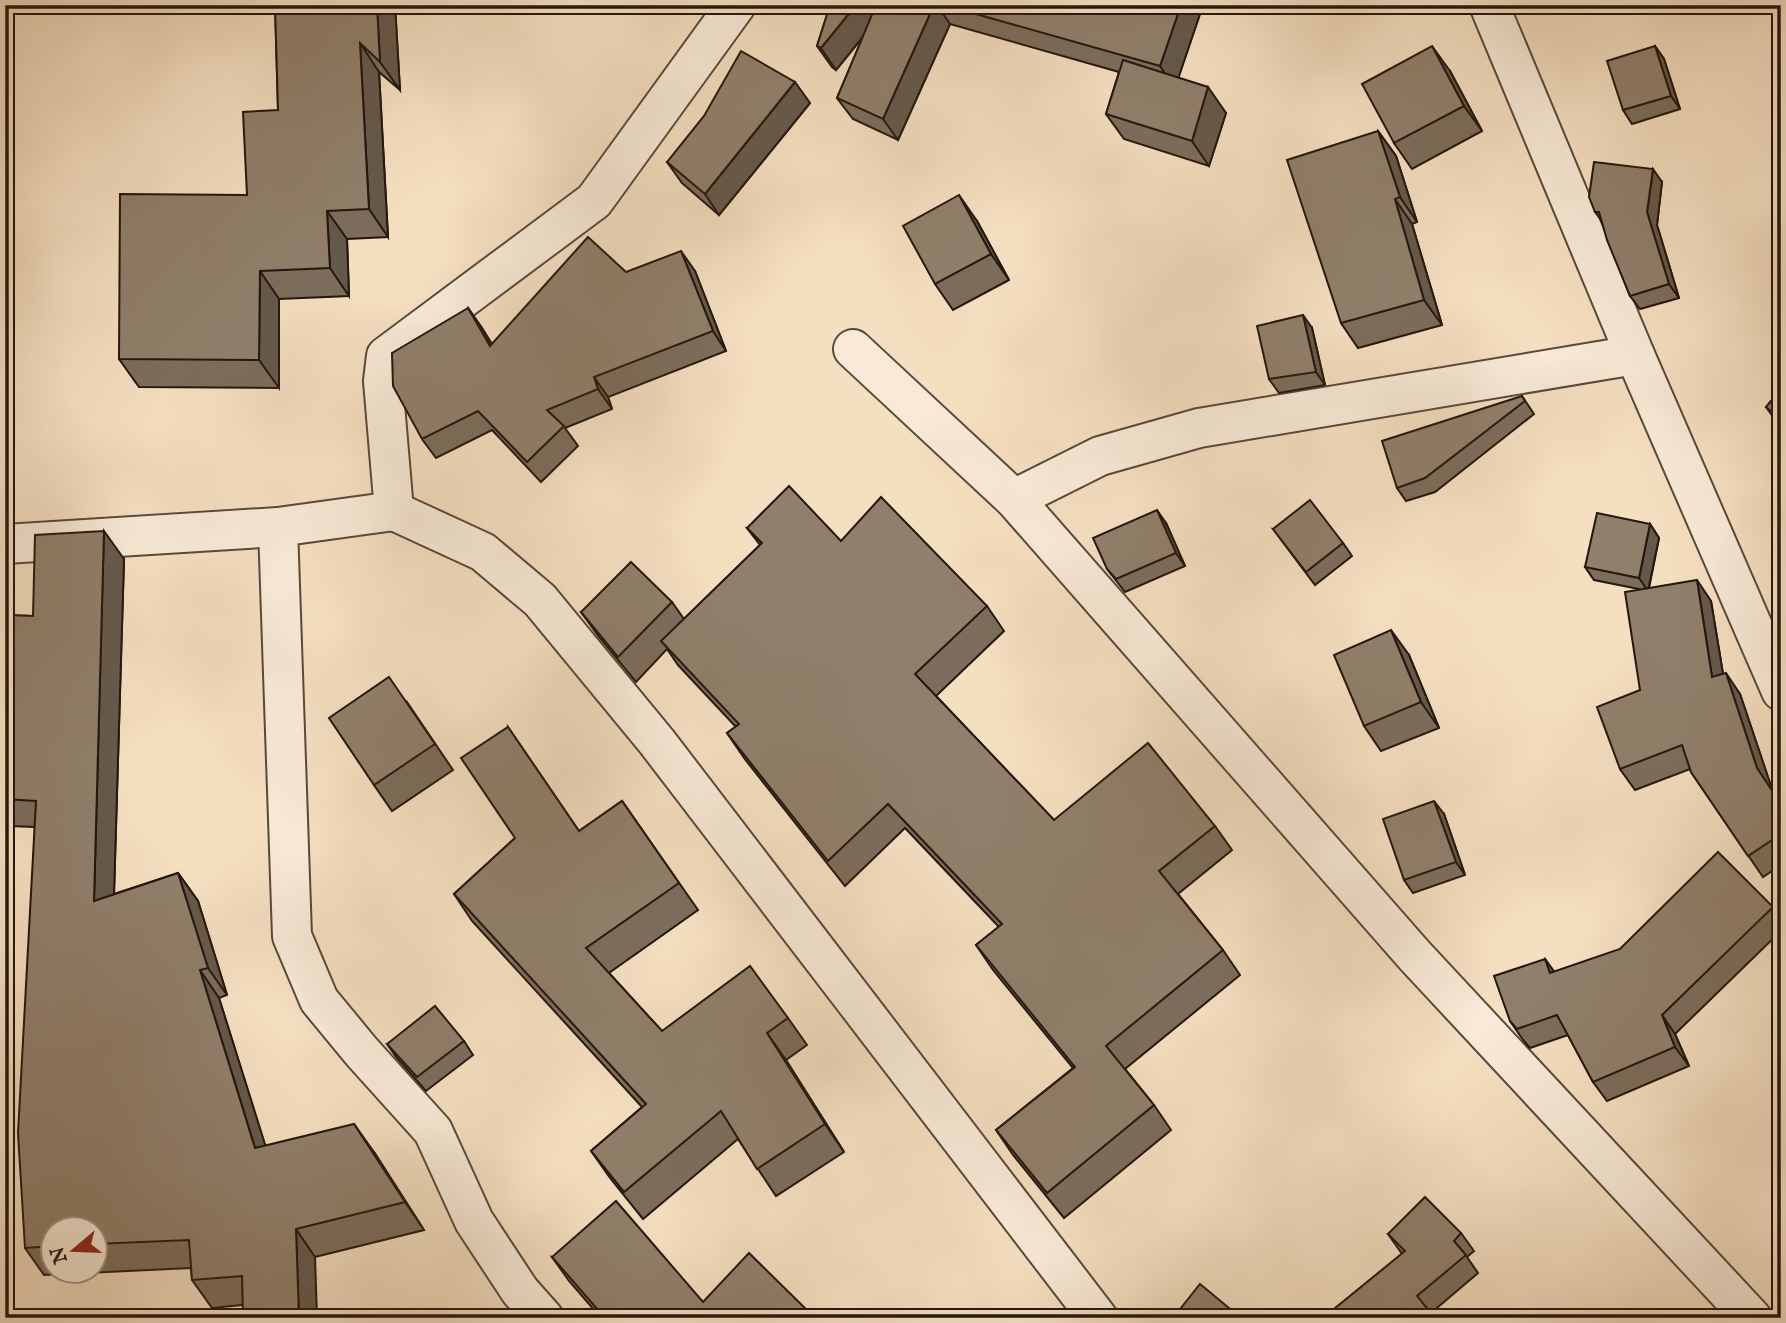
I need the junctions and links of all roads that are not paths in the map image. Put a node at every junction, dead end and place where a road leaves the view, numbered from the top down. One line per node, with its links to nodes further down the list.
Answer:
1 (736, 5): 6 (street)
2 (1489, 5): 4 (street)
3 (853, 349): 5 (street)
4 (1635, 355): 5 (street); 9 (street)
5 (1014, 499): 12 (street)
6 (394, 511): 7 (street); 11 (street)
7 (278, 527): 8 (street); 10 (street)
8 (5, 544)
9 (1781, 691)
10 (544, 1318)
11 (1098, 1318)
12 (1752, 1318)

